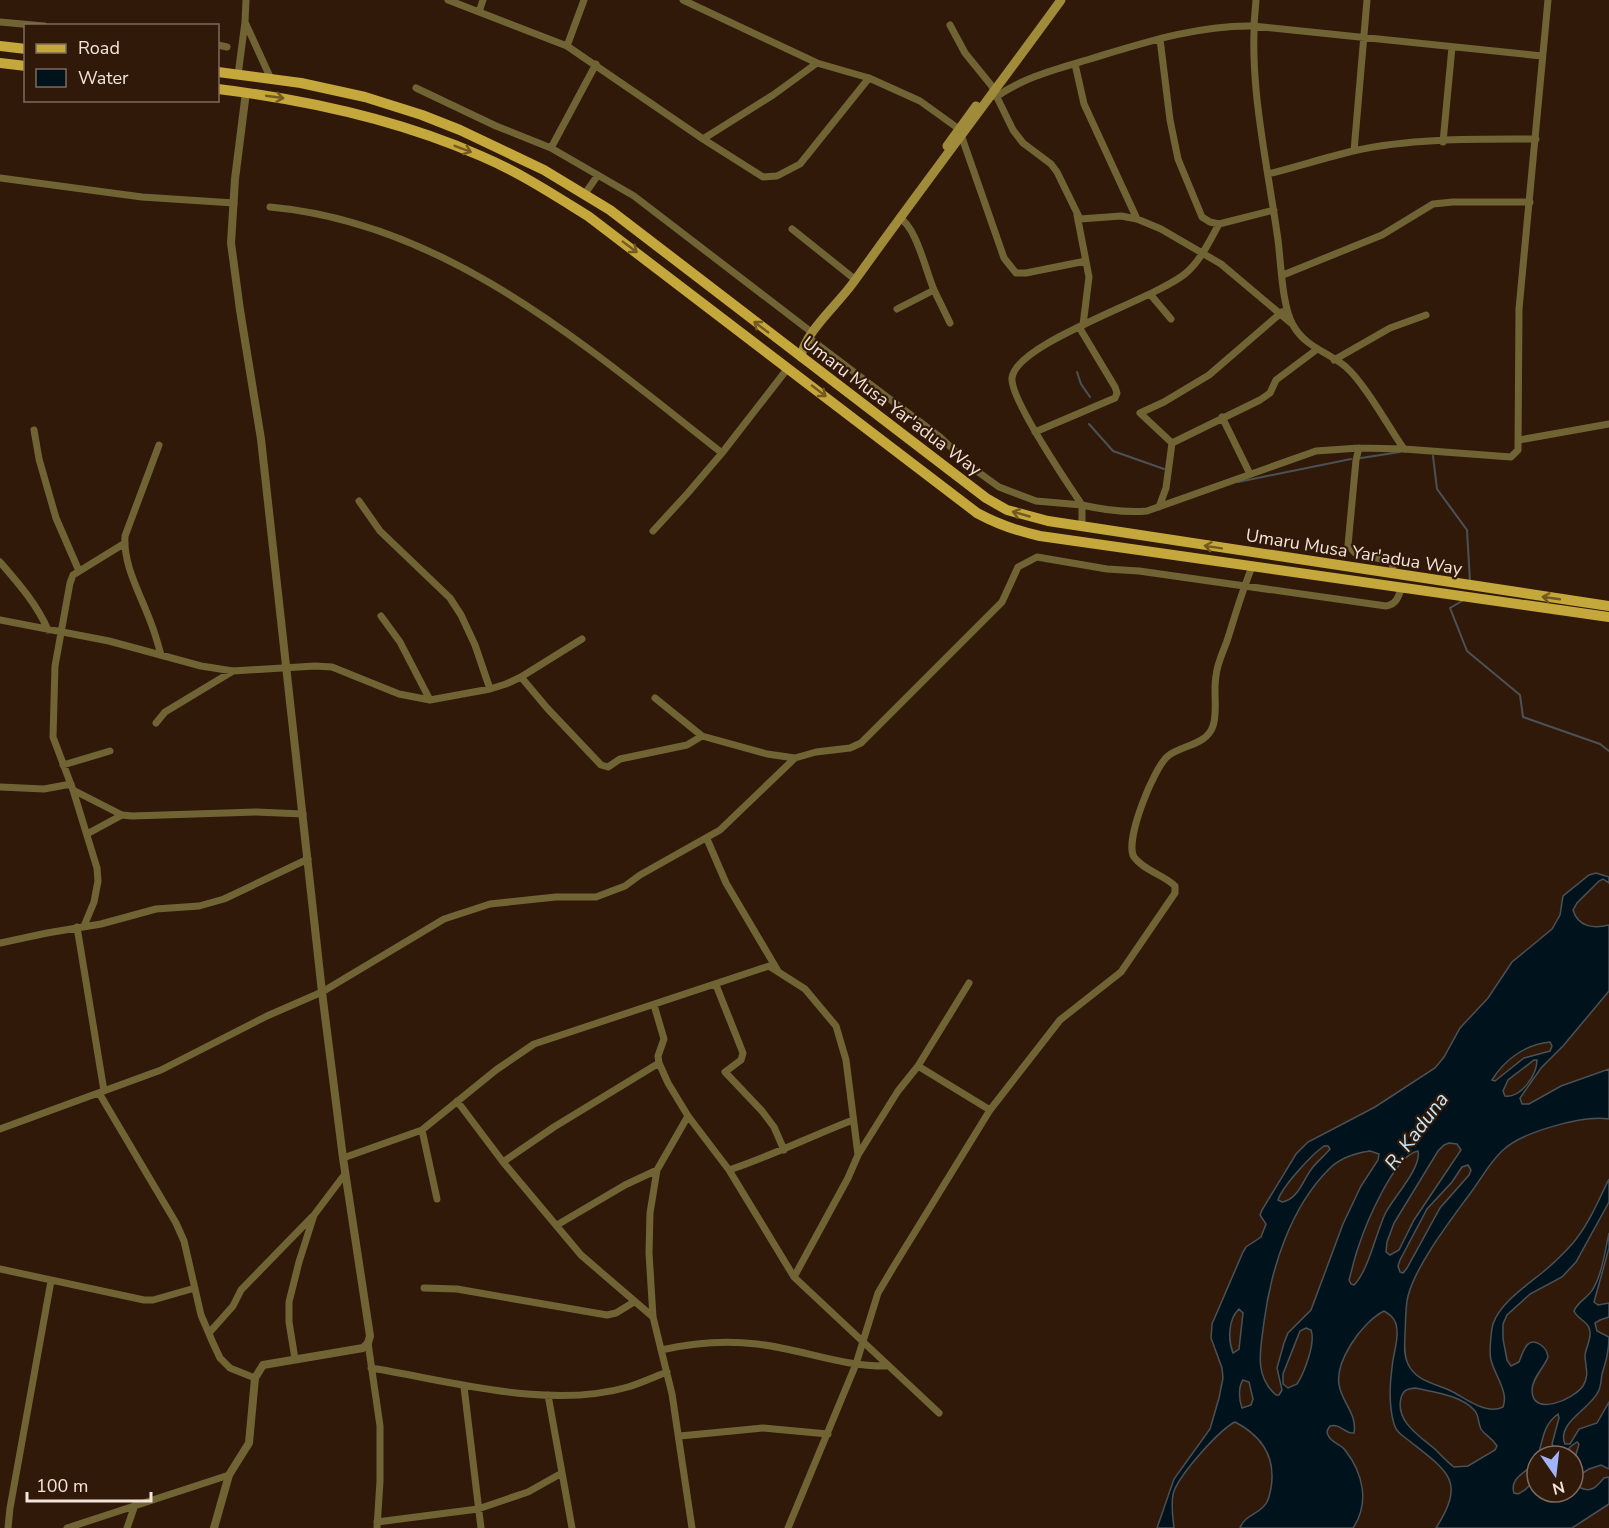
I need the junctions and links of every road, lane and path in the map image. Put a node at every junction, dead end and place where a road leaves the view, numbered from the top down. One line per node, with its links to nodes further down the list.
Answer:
1 (246, 0): 13 (street)
2 (448, 0): 11 (street)
3 (483, 0): 11 (street)
4 (584, 0): 21 (street)
5 (683, 0): 27 (street)
6 (1053, 0): 37 (main road)
7 (1061, 0): 37 (main road)
8 (1256, 0): 16 (street)
9 (1367, 0): 17 (street)
10 (1548, 0): 25 (street)
11 (479, 12): 21 (street)
12 (0, 22): 14 (street)
13 (245, 22): 32 (street); 34 (street)
14 (24, 24)
15 (950, 25): 37 (street)
16 (1253, 26): 17 (street); 18 (street); 45 (street)
17 (1364, 38): 23 (street); 44 (street)
18 (1160, 39): 28 (street); 56 (street)
19 (219, 45): 22 (street)
20 (0, 46): 24 (main road)
21 (567, 46): 29 (street)
22 (227, 47)
23 (1452, 47): 25 (street); 42 (street)
24 (24, 49)
25 (1542, 56): 40 (street)
26 (0, 63): 30 (main road)
27 (817, 63): 33 (street); 41 (street)
28 (1075, 63): 37 (street); 55 (street)
29 (596, 64): 41 (street); 43 (street)
30 (24, 66)
31 (219, 72): 32 (main road, Umaru Musa Yar'adua Way)
32 (237, 75): 34 (main road, Umaru Musa Yar'adua Way)
33 (869, 78): 39 (street); 41 (street)
34 (272, 79): 48 (main road, Umaru Musa Yar'adua Way)
35 (416, 88): 43 (street)
36 (219, 89): 38 (main road, Umaru Musa Yar'adua Way)
37 (993, 92): 39 (main road); 53 (street)
38 (246, 93): 50 (street); 77 (main road, Umaru Musa Yar'adua Way, one-way to 77)
39 (960, 133): 54 (main road); 59 (street); 61 (main road)
40 (1536, 139): 42 (street); 49 (street)
41 (703, 140)
42 (1443, 142): 44 (street)
43 (551, 148): 46 (street)
44 (1354, 151): 45 (street)
45 (1268, 174): 52 (street)
46 (598, 175): 48 (street); 72 (street)
47 (0, 178): 50 (street)
48 (584, 195): 73 (main road, Umaru Musa Yar'adua Way, one-way to 48)
49 (1530, 202): 60 (street); 82 (street)
50 (234, 203): 109 (street)
51 (270, 207): 87 (street)
52 (1274, 210): 56 (street); 60 (street)
53 (1076, 213): 55 (street); 59 (street)
54 (899, 218): 62 (street); 72 (main road)
55 (1137, 219): 58 (street)
56 (1219, 224): 58 (street)
57 (792, 229): 61 (street)
58 (1203, 253): 63 (street); 66 (street)
59 (1086, 261): 71 (street)
60 (1283, 275): 64 (street)
61 (852, 277): 72 (main road)
62 (934, 290): 65 (street); 69 (street)
63 (1150, 294): 68 (street); 71 (street)
64 (1286, 304): 66 (street); 70 (street)
65 (897, 309)
66 (1280, 314): 70 (street); 83 (street)
67 (1426, 315): 76 (street)
68 (1171, 319)
69 (951, 323)
70 (1291, 323): 74 (street)
71 (1081, 326): 81 (street); 81 (street)
72 (809, 335): 73 (main road); 75 (main road); 90 (street)
73 (790, 349): 75 (main road, Umaru Musa Yar'adua Way)
74 (1316, 350): 76 (street); 78 (street)
75 (801, 357): 92 (main road, Umaru Musa Yar'adua Way, one-way to 75)
76 (1334, 360): 86 (street)
77 (788, 368): 87 (street); 96 (main road, Umaru Musa Yar'adua Way, one-way to 96)
78 (1222, 417): 83 (street); 88 (street)
79 (1609, 424): 82 (street)
80 (34, 430): 97 (street)
81 (1035, 432): 90 (street)
82 (1520, 440): 86 (street)
83 (1173, 443): 91 (street)
84 (159, 445): 94 (street)
85 (1359, 448): 86 (street); 88 (street); 98 (street)
86 (1404, 449)
87 (722, 453): 93 (street)
88 (1250, 474): 91 (street)
89 (359, 501): 112 (street)
90 (1082, 506): 91 (street); 92 (street)
91 (1159, 507)
92 (1082, 526): 98 (main road, Umaru Musa Yar'adua Way, one-way to 92)
93 (653, 531)
94 (125, 543): 97 (street); 108 (street)
95 (0, 562): 105 (street)
96 (1252, 567): 99 (street); 100 (main road, Umaru Musa Yar'adua Way)
97 (79, 571): 106 (street)
98 (1392, 574): 101 (main road, Umaru Musa Yar'adua Way, one-way to 98)
99 (1244, 586): 100 (street); 118 (street); 138 (street)
100 (1402, 587): 103 (main road, Umaru Musa Yar'adua Way)
101 (1609, 606)
102 (381, 616): 114 (street)
103 (1609, 617)
104 (0, 620): 105 (street)
105 (48, 630): 106 (street)
106 (61, 633): 108 (street); 119 (street)
107 (582, 639): 111 (street)
108 (161, 655): 110 (street)
109 (287, 669): 110 (street); 114 (street); 122 (street)
110 (233, 671): 115 (street)
111 (521, 677): 112 (street); 116 (street)
112 (490, 689): 114 (street)
113 (655, 698): 116 (street)
114 (430, 700)
115 (156, 723)
116 (702, 736): 118 (street)
117 (110, 751): 119 (street)
118 (795, 758): 125 (street)
119 (63, 765): 121 (street)
120 (0, 787): 121 (street)
121 (72, 787): 123 (street); 124 (street)
122 (303, 814): 123 (street); 126 (street)
123 (122, 815): 124 (street)
124 (87, 834): 127 (street)
125 (707, 839): 129 (street); 132 (street)
126 (308, 859): 127 (street); 132 (street)
127 (80, 927): 128 (street); 136 (street)
128 (0, 944)
129 (778, 971): 131 (street); 140 (street)
130 (969, 982): 135 (street)
131 (716, 985): 133 (street); 143 (street)
132 (322, 992): 136 (street); 145 (street)
133 (654, 1005): 134 (street); 137 (street)
134 (659, 1063): 139 (street); 146 (street)
135 (918, 1066): 138 (street); 144 (street)
136 (101, 1092): 141 (street); 156 (street)
137 (457, 1101): 142 (street); 146 (street)
138 (990, 1110): 162 (street)
139 (688, 1116): 147 (street); 148 (street)
140 (853, 1120): 143 (street); 144 (street)
141 (0, 1129)
142 (422, 1130): 145 (street); 150 (street)
143 (784, 1150): 148 (street)
144 (858, 1155): 154 (street)
145 (343, 1158): 149 (street)
146 (503, 1162): 152 (street)
147 (657, 1170): 152 (street); 159 (street)
148 (729, 1170): 154 (street)
149 (345, 1174): 151 (street); 161 (street)
150 (437, 1199)
151 (314, 1215): 160 (street); 164 (street)
152 (557, 1225): 158 (street)
153 (0, 1269): 155 (street)
154 (794, 1277): 162 (street)
155 (51, 1281): 156 (street); 180 (street)
156 (195, 1288): 160 (street)
157 (424, 1288): 158 (street)
158 (634, 1302): 159 (street)
159 (653, 1317): 163 (street)
160 (208, 1333): 169 (street)
161 (368, 1343): 164 (street); 167 (street)
162 (864, 1343): 165 (street); 166 (street)
163 (661, 1350): 165 (street); 168 (street)
164 (296, 1359): 169 (street)
165 (856, 1364): 166 (street); 173 (street)
166 (888, 1366): 172 (street)
167 (372, 1368): 170 (street); 179 (street)
168 (667, 1372): 171 (street); 174 (street)
169 (255, 1378): 176 (street)
170 (464, 1387): 171 (street); 178 (street)
171 (548, 1395): 175 (street)
172 (939, 1413)
173 (828, 1434): 174 (street); 187 (street)
174 (680, 1436): 186 (street)
175 (562, 1473): 178 (street); 185 (street)
176 (229, 1475): 177 (street); 183 (street)
177 (135, 1505): 181 (street); 182 (street)
178 (478, 1509): 179 (street); 184 (street)
179 (377, 1525)
180 (8, 1528)
181 (67, 1528)
182 (127, 1528)
183 (214, 1528)
184 (481, 1528)
185 (572, 1528)
186 (692, 1528)
187 (788, 1528)

